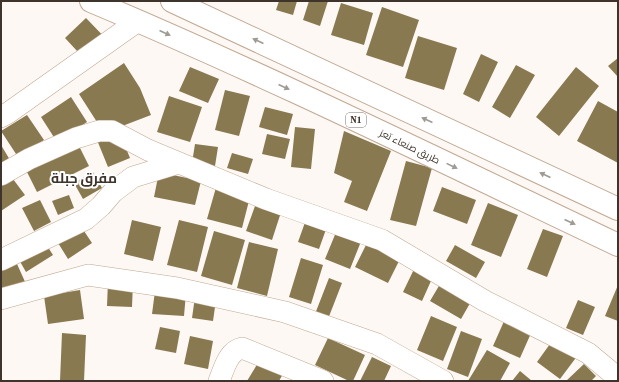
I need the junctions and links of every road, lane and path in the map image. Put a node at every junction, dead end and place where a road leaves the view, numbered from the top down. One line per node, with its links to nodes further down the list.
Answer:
1 (91, 1): 3 (highway, طريق صنعاء تعز / N1)
2 (172, 1): 4 (highway, one-way to 2)
3 (138, 21): 5 (street); 6 (highway, طريق صنعاء تعز / N1, one-way to 6)
4 (364, 90): 6 (highway); 9 (highway, one-way to 4)
5 (1, 117)
6 (353, 118): 10 (highway, طريق صنعاء تعز / N1, one-way to 10)
7 (179, 163): 8 (street); 11 (street); 13 (street)
8 (1, 175)
9 (618, 209)
10 (618, 244)
11 (1, 260)
12 (1, 299): 16 (street)
13 (618, 378)
14 (219, 381): 15 (street)
15 (323, 381)
16 (443, 381)

